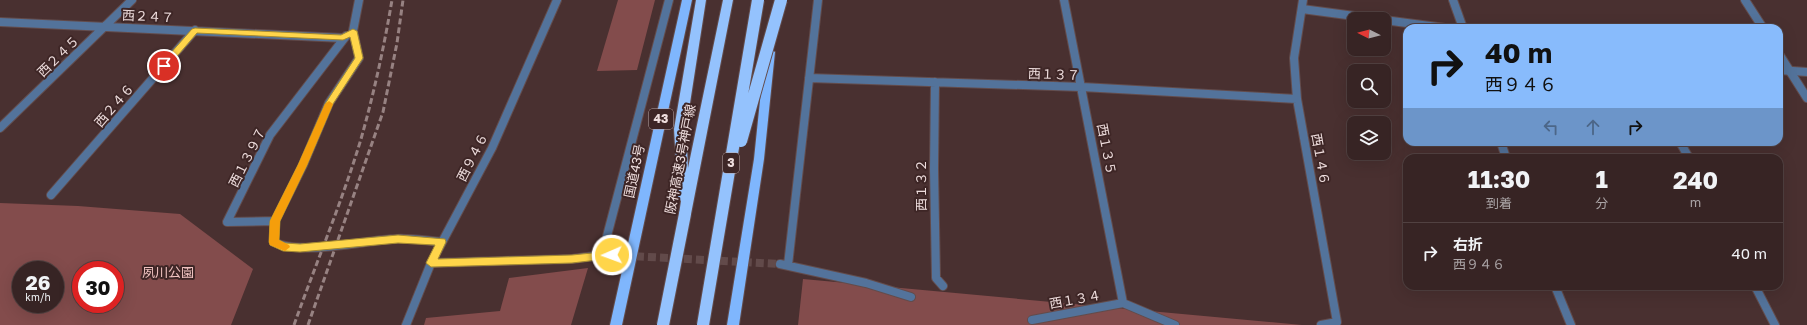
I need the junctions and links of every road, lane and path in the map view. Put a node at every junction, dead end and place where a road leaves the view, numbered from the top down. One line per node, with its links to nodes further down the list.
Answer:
1 (132, 0): 23 (street, 西２４５)
2 (360, 0): 25 (street)
3 (557, 0): 41 (street, 西９４６)
4 (669, 0): 42 (street)
5 (687, 0): 52 (highway, 国道43号 / 43)
6 (701, 0): 39 (highway)
7 (728, 0): 39 (highway, 阪神高速3号神戸線)
8 (758, 0): 38 (highway, 3, bridge)
9 (775, 0): 55 (highway)
10 (781, 0): 38 (highway, bridge)
11 (818, 0): 31 (street)
12 (1064, 0): 33 (street, 西１３５)
13 (1303, 0): 16 (street, 西１４６)
14 (1453, 0): 21 (street)
15 (1745, 0): 22 (street)
16 (1302, 9): 17 (street); 35 (street, 西１４６)
17 (1347, 15)
18 (1391, 21): 20 (street)
19 (0, 22): 23 (street, 西２４７)
20 (1414, 24)
21 (1462, 24)
22 (1760, 24)
23 (106, 26): 24 (street, 西２４７); 36 (street, 西２４５)
24 (195, 30): 26 (street, 西２４７); 37 (street, 西２４６)
25 (353, 31): 26 (street, 西１３９７); 40 (street)
26 (343, 38): 40 (street, 西１３９７)
27 (1783, 60): 29 (street)
28 (1783, 70): 29 (street)
29 (1790, 71): 30 (street); 34 (street)
30 (1807, 72)
31 (810, 78): 32 (street, 西１３７); 48 (street)
32 (935, 82): 33 (street, 西１３７); 45 (street, 西１３２)
33 (1082, 87): 35 (street, 西１３７); 49 (street, 西１３５)
34 (1807, 98)
35 (1297, 99): 57 (street, 西１４６)
36 (0, 128)
37 (51, 194)
38 (724, 203): 54 (highway, 3, bridge)
39 (685, 214): 53 (highway, 阪神高速3号神戸線, bridge)
40 (275, 221): 41 (street)
41 (442, 242): 44 (street, 西９４６)
42 (602, 255): 43 (street); 44 (street)
43 (612, 255)
44 (431, 263): 51 (street, 西９４６)
45 (943, 286)
46 (1557, 290): 58 (street)
47 (1757, 290): 59 (street)
48 (911, 297)
49 (1123, 303): 50 (street, 西１３４); 56 (street)
50 (1032, 320)
51 (407, 323)
52 (616, 325)
53 (663, 325)
54 (703, 325)
55 (734, 325)
56 (1175, 325)
57 (1320, 325)
58 (1571, 325)
59 (1775, 325)

